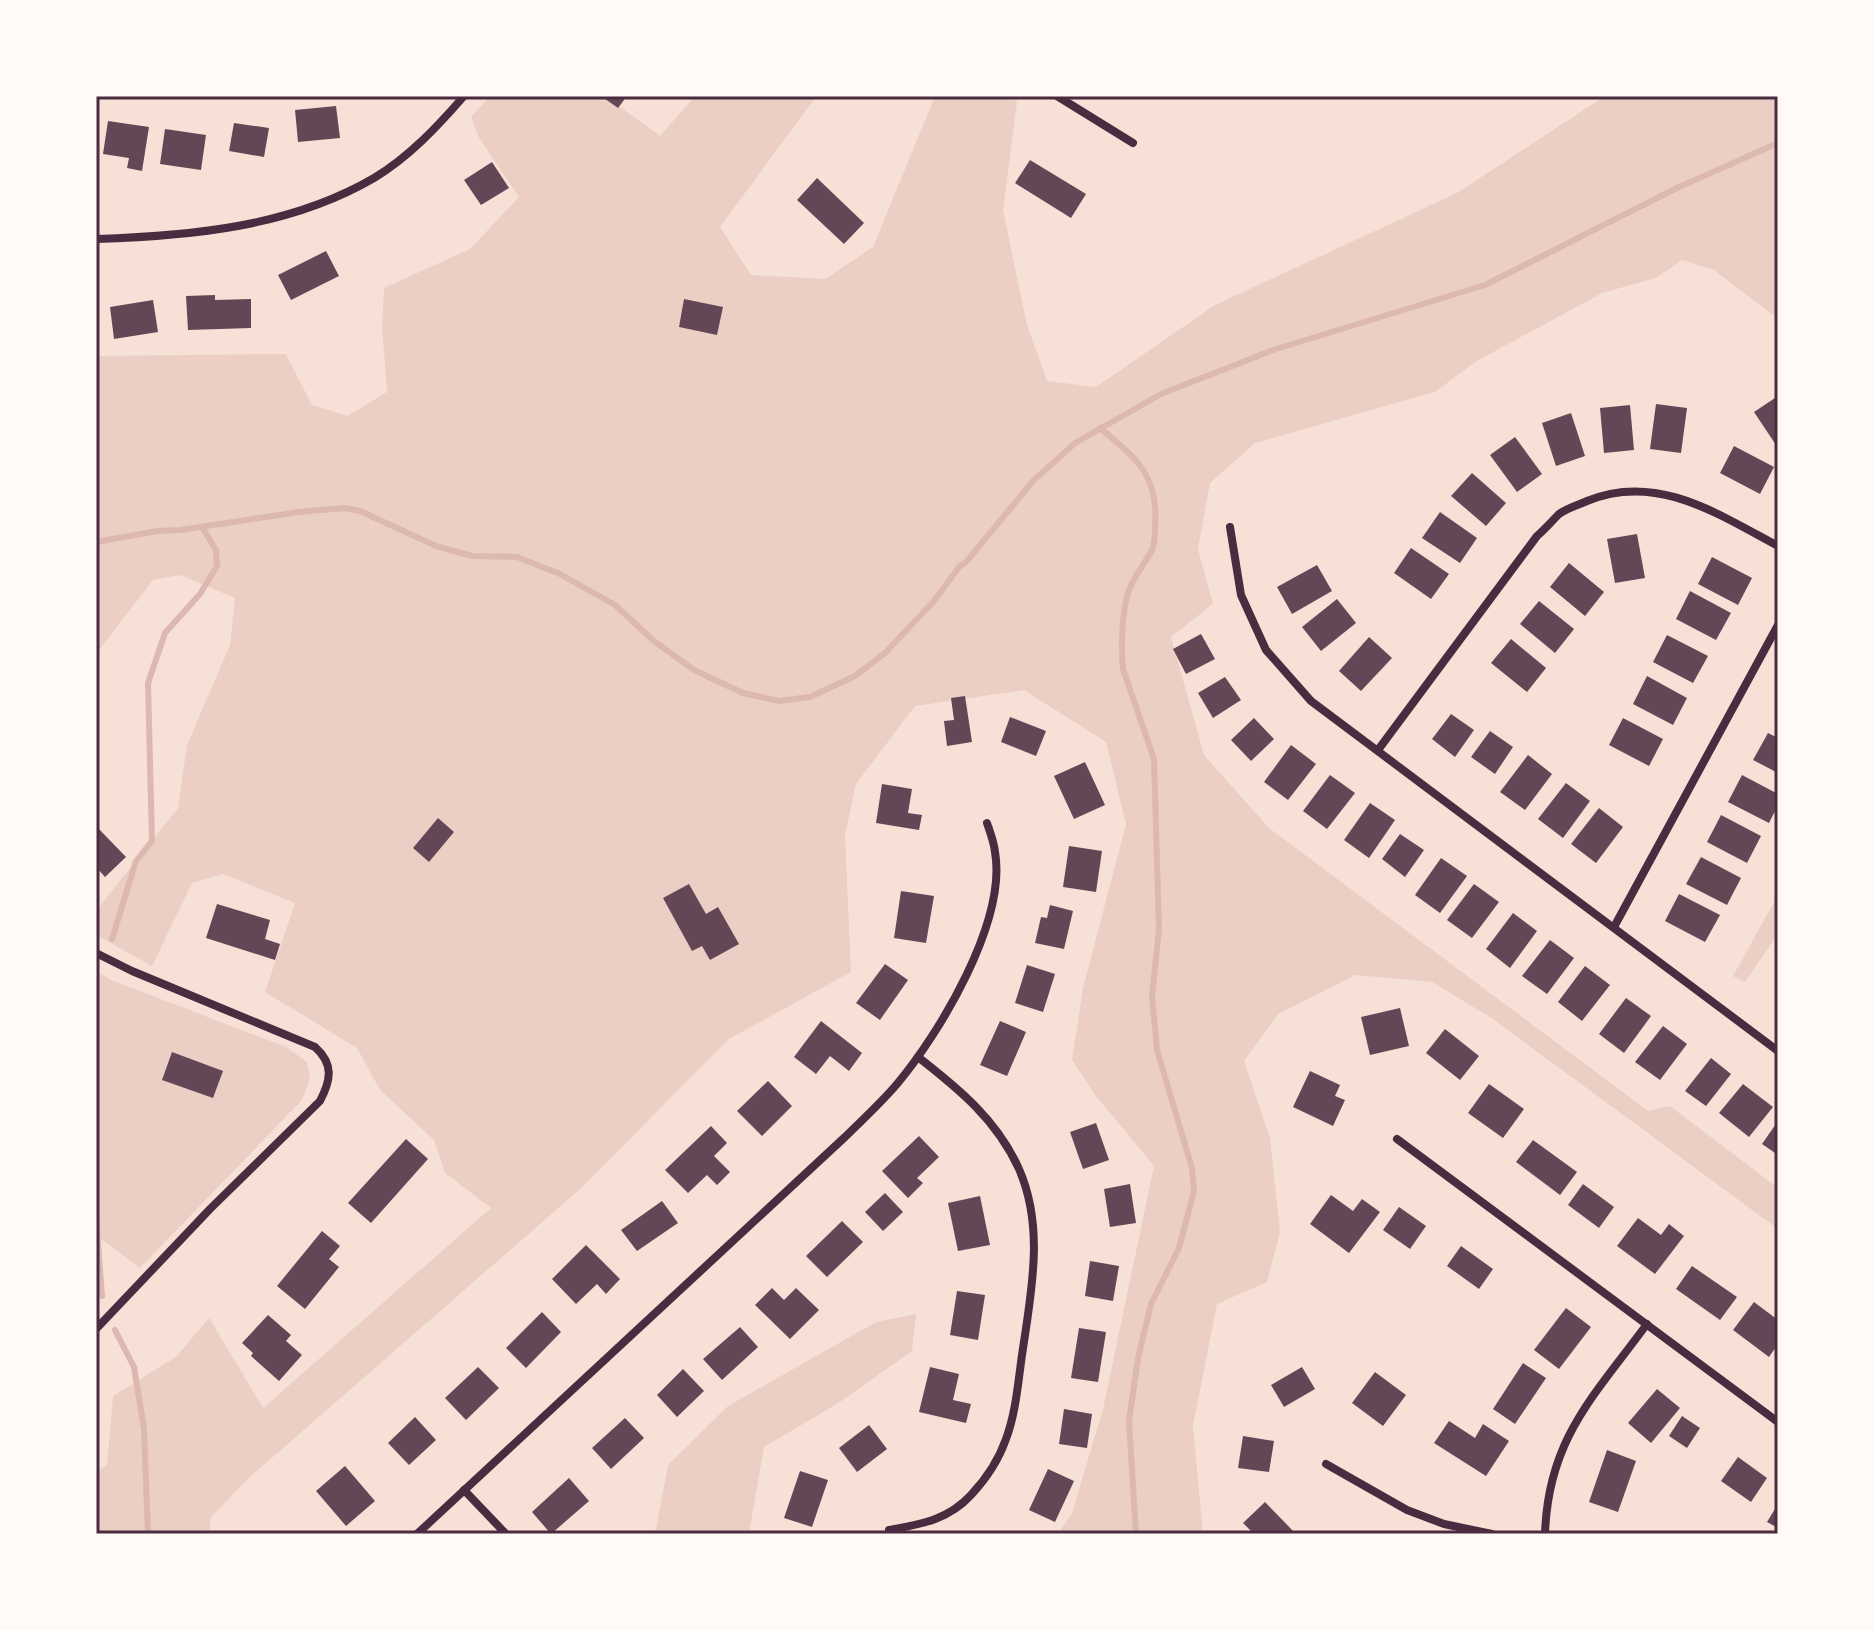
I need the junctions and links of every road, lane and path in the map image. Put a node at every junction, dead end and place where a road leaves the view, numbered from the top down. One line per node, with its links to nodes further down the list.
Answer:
1 (464, 96): 4 (street)
2 (1057, 96): 3 (street)
3 (1133, 143)
4 (96, 239)
5 (1230, 527): 8 (street)
6 (1778, 546): 8 (street)
7 (1778, 625): 10 (street)
8 (1378, 750): 10 (street)
9 (987, 823): 13 (street)
10 (1614, 927): 12 (street)
11 (96, 953): 16 (street)
12 (1778, 1051)
13 (918, 1057): 19 (street); 20 (street)
14 (1397, 1139): 15 (street)
15 (1647, 1324): 17 (street); 24 (street)
16 (96, 1329)
17 (1778, 1422)
18 (1326, 1464): 23 (street)
19 (464, 1490): 21 (street); 22 (street)
20 (889, 1530)
21 (417, 1534)
22 (506, 1534)
23 (1492, 1534)
24 (1545, 1534)

